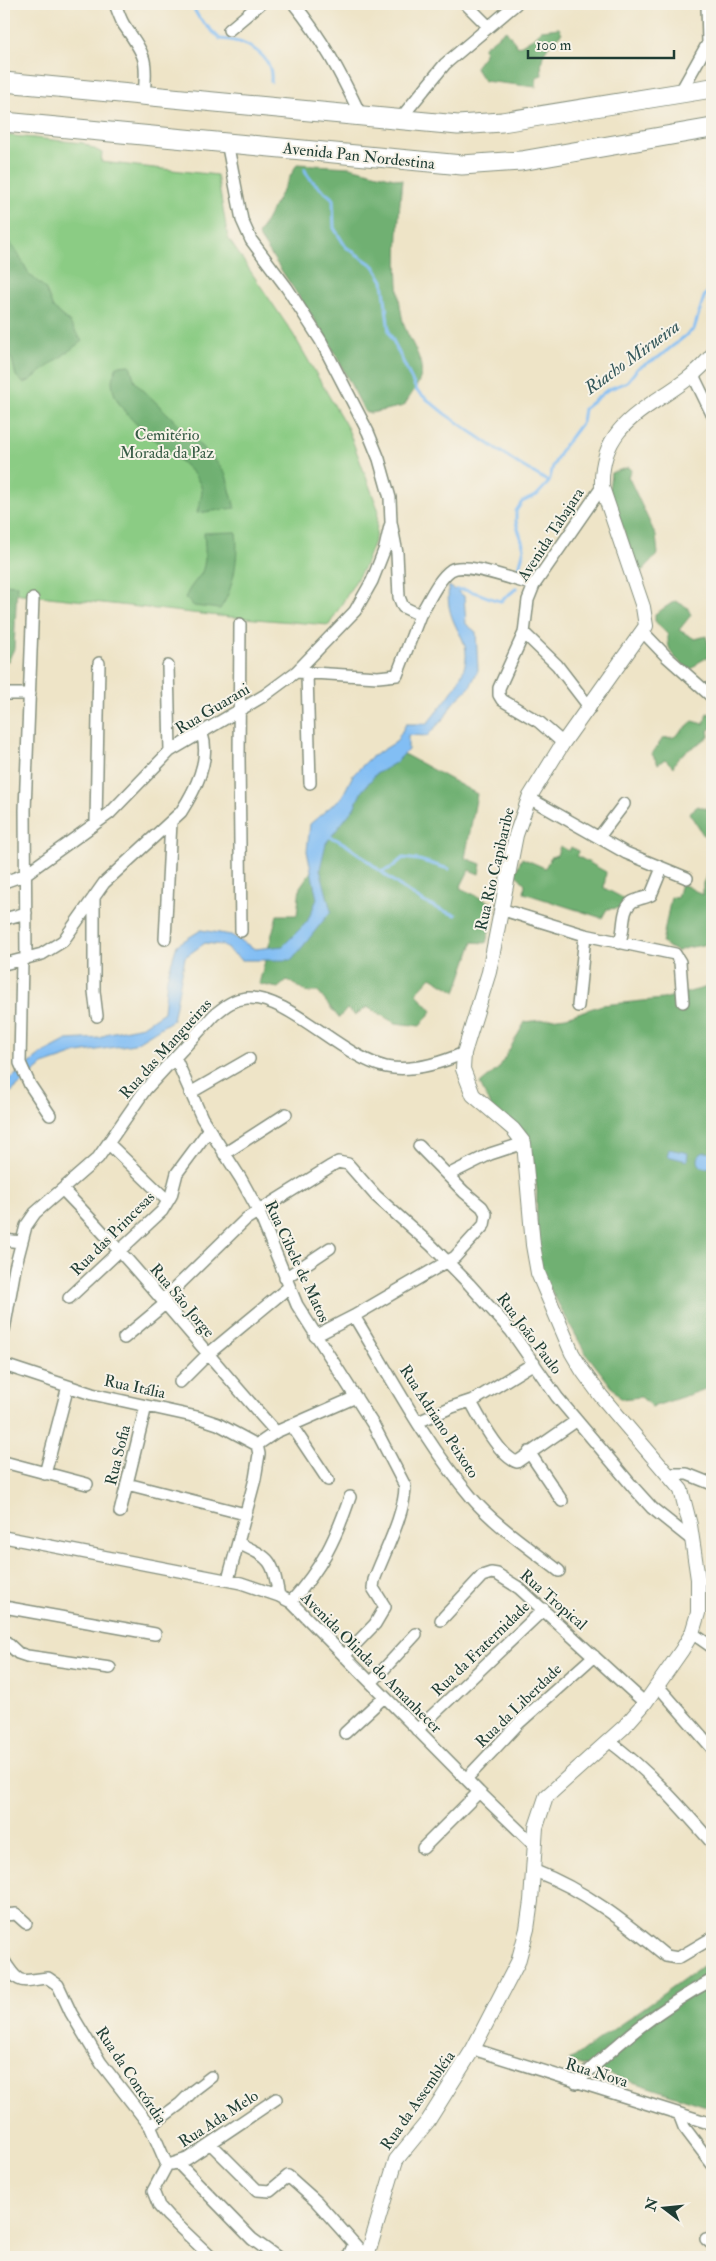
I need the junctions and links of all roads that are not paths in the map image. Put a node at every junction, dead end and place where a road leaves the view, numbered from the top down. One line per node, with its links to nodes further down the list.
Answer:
1 (115, 4): 13 (street)
2 (260, 4): 8 (street)
3 (294, 4): 14 (street)
4 (466, 4): 7 (street)
5 (516, 4): 7 (street)
6 (707, 4): 9 (street)
7 (488, 26): 15 (street)
8 (229, 30)
9 (709, 48): 12 (street)
10 (4, 82): 13 (highway)
11 (712, 88): 12 (highway)
12 (680, 93): 15 (highway)
13 (144, 94): 14 (highway)
14 (360, 114): 15 (highway)
15 (400, 119)
16 (4, 122): 18 (highway, Avenida Pan Nordestina)
17 (712, 128): 18 (highway, Avenida Pan Nordestina)
18 (228, 142): 23 (street)
19 (712, 355): 20 (street, Avenida Tabajara)
20 (693, 375): 21 (street); 22 (street, Avenida Tabajara)
21 (712, 414)
22 (602, 487): 24 (street, Avenida Tabajara); 28 (street)
23 (391, 522): 26 (street); 32 (street, Rua Guarani)
24 (534, 585): 26 (street); 29 (street, Avenida Tabajara)
25 (33, 599): 34 (street)
26 (420, 615): 32 (street)
27 (240, 624): 37 (street)
28 (643, 632): 35 (street); 36 (street, Rua Rio Capibaribe)
29 (524, 633): 36 (street); 39 (street, Avenida Tabajara)
30 (99, 663): 45 (street)
31 (168, 666): 40 (street)
32 (301, 673): 37 (street, Rua Guarani); 41 (street)
33 (4, 694): 34 (street)
34 (30, 694): 48 (street)
35 (712, 697)
36 (590, 708): 39 (street, Rua Rio Capibaribe)
37 (240, 709): 38 (street, Rua Guarani); 55 (street)
38 (202, 734): 40 (street, Rua Guarani); 44 (street)
39 (563, 743): 42 (street, Rua Rio Capibaribe)
40 (170, 751): 45 (street, Rua Guarani)
41 (310, 783)
42 (530, 798): 46 (street); 52 (street, Rua Rio Capibaribe)
43 (624, 804): 46 (street)
44 (171, 822): 51 (street); 57 (street)
45 (96, 823): 48 (street, Rua Guarani)
46 (600, 837): 47 (street)
47 (662, 868): 49 (street); 58 (street)
48 (24, 875): 50 (street, Rua Guarani); 53 (street)
49 (687, 878)
50 (4, 882)
51 (94, 898): 59 (street); 63 (street)
52 (500, 909): 56 (street); 64 (street, Rua Rio Capibaribe)
53 (26, 913): 54 (street); 59 (street)
54 (4, 919)
55 (241, 930)
56 (585, 935): 58 (street); 62 (street)
57 (165, 939)
58 (619, 943): 61 (street)
59 (24, 960): 60 (street); 69 (street)
60 (4, 964)
61 (682, 1002)
62 (578, 1006)
63 (98, 1016)
64 (464, 1053): 65 (street, Rua das Mangueiras); 71 (street)
65 (175, 1057): 67 (street, Rua Cibele de Matos); 72 (street, Rua das Mangueiras)
66 (248, 1058): 67 (street)
67 (190, 1093): 70 (street, Rua Cibele de Matos)
68 (286, 1114): 74 (street)
69 (50, 1115)
70 (209, 1130): 74 (street, Rua Cibele de Matos); 77 (street, Rua das Princesas)
71 (524, 1143): 75 (street); 107 (street, Rua da Assembléia)
72 (109, 1144): 76 (street, Rua das Mangueiras); 77 (street)
73 (420, 1146): 75 (street)
74 (224, 1154): 78 (street, Rua Cibele de Matos)
75 (448, 1175): 83 (street)
76 (63, 1190): 80 (street, Rua das Mangueiras); 82 (street, Rua São Jorge)
77 (168, 1201): 82 (street, Rua das Princesas)
78 (258, 1210): 83 (street, Rua João Paulo); 84 (street, Rua Cibele de Matos); 86 (street)
79 (4, 1240): 80 (street)
80 (21, 1242): 88 (street, Rua das Mangueiras)
81 (330, 1248): 84 (street)
82 (119, 1250): 85 (street, Rua das Princesas); 86 (street, Rua São Jorge)
83 (446, 1262): 87 (street); 92 (street, Rua João Paulo)
84 (287, 1283): 89 (street, Rua Cibele de Matos); 91 (street)
85 (69, 1298)
86 (164, 1301): 90 (street); 91 (street, Rua São Jorge)
87 (354, 1316): 89 (street); 100 (street, Rua Adriano Peixoto)
88 (4, 1330)
89 (315, 1336): 96 (street, Rua Cibele de Matos)
90 (124, 1338)
91 (207, 1355): 94 (street); 102 (street, Rua São Jorge)
92 (534, 1363): 97 (street); 99 (street, Rua João Paulo)
93 (4, 1365): 95 (street, Rua Itália)
94 (180, 1382)
95 (68, 1386): 98 (street, Rua Itália); 106 (street)
96 (356, 1397): 101 (street); 131 (street, Rua Cibele de Matos)
97 (471, 1402): 100 (street); 104 (street)
98 (146, 1406): 103 (street, Rua Itália); 110 (street, Rua Sofia)
99 (576, 1421): 104 (street); 117 (street, Rua João Paulo)
100 (418, 1422): 119 (street, Rua Adriano Peixoto)
101 (292, 1426): 102 (street); 108 (street)
102 (276, 1432): 103 (street)
103 (257, 1445): 115 (street)
104 (529, 1452): 113 (street)
105 (4, 1462): 106 (street)
106 (45, 1474): 109 (street)
107 (669, 1474): 111 (street); 117 (street, Rua da Assembléia)
108 (328, 1480)
109 (87, 1484)
110 (127, 1484): 114 (street, Rua Sofia); 115 (street)
111 (712, 1484)
112 (350, 1497): 122 (street)
113 (562, 1501)
114 (120, 1512)
115 (245, 1514): 118 (street)
116 (4, 1537): 120 (street, Avenida Olinda do Amanhecer)
117 (692, 1540): 126 (street, Rua da Assembléia)
118 (238, 1543): 120 (street); 121 (street)
119 (560, 1571)
120 (228, 1580): 121 (street, Avenida Olinda do Amanhecer)
121 (279, 1596): 122 (street, Avenida Olinda do Amanhecer)
122 (290, 1602): 131 (street, Avenida Olinda do Amanhecer)
123 (4, 1607): 127 (street)
124 (544, 1609): 125 (street, Rua Tropical); 132 (street, Rua Tropical); 138 (street, Rua da Fraternidade)
125 (441, 1620)
126 (692, 1633): 130 (street); 135 (street, Rua da Assembléia)
127 (155, 1634)
128 (416, 1634): 134 (street)
129 (4, 1640): 133 (street)
130 (712, 1647)
131 (344, 1656): 134 (street, Avenida Olinda do Amanhecer)
132 (594, 1656): 137 (street, Rua Tropical); 142 (street, Rua da Liberdade)
133 (110, 1668)
134 (370, 1683): 136 (street, Avenida Olinda do Amanhecer)
135 (658, 1686): 137 (street, Rua da Assembléia); 141 (street)
136 (384, 1697): 138 (street, Avenida Olinda do Amanhecer); 139 (street)
137 (645, 1703): 140 (street, Rua da Assembléia)
138 (418, 1730): 142 (street, Avenida Olinda do Amanhecer)
139 (346, 1733)
140 (609, 1741): 144 (street); 145 (street, Rua da Assembléia)
141 (712, 1748)
142 (466, 1778): 143 (street, Avenida Olinda do Amanhecer)
143 (479, 1792): 145 (street, Avenida Olinda do Amanhecer); 146 (street)
144 (712, 1843)
145 (535, 1846): 147 (street, Rua da Assembléia)
146 (423, 1848)
147 (535, 1870): 150 (street); 153 (street, Rua da Assembléia)
148 (4, 1915): 149 (street)
149 (26, 1922)
150 (712, 1938)
151 (4, 1961): 159 (street, Rua da Concórdia)
152 (712, 1980): 155 (street)
153 (473, 2049): 155 (street, Rua Nova); 167 (street, Rua da Assembléia)
154 (211, 2077): 159 (street)
155 (576, 2083): 157 (street, Rua Nova)
156 (276, 2099): 160 (street, Rua Ada Melo)
157 (679, 2114): 158 (street, Rua Nova); 162 (street)
158 (712, 2124)
159 (150, 2126): 161 (street, Rua da Concórdia)
160 (211, 2144): 161 (street, Rua Ada Melo); 163 (street)
161 (172, 2164): 164 (street); 165 (street)
162 (712, 2164)
163 (354, 2244): 166 (street); 167 (street)
164 (270, 2256)
165 (212, 2257)
166 (348, 2257)
167 (366, 2257)

